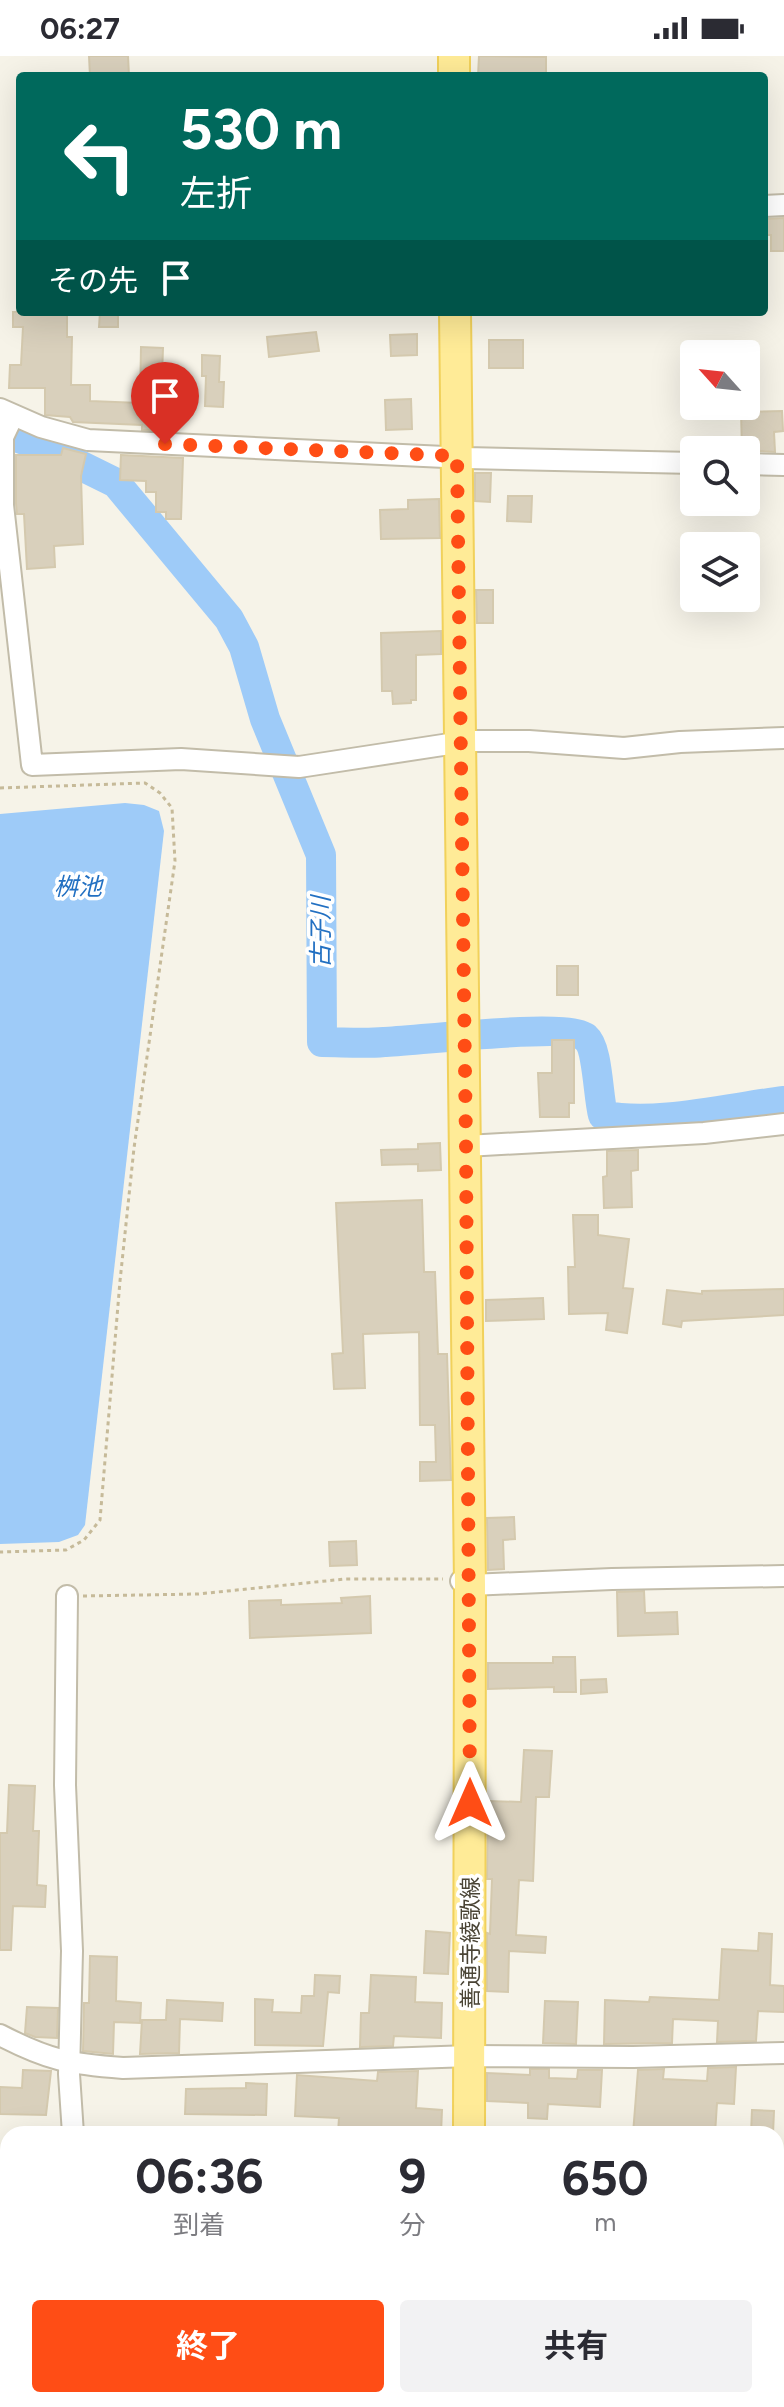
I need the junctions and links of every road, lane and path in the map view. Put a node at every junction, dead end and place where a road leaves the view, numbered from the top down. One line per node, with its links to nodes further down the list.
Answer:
1 (455, 316): 3 (main road, 善通寺綾歌線)
2 (6, 412): 3 (street); 7 (street)
3 (457, 456): 4 (street); 9 (main road, 善通寺綾歌線)
4 (680, 463)
5 (760, 464): 6 (street)
6 (784, 465)
7 (8, 644): 9 (street)
8 (784, 738): 9 (street)
9 (460, 743): 12 (main road, 善通寺綾歌線)
10 (0, 788): 13 (path)
11 (784, 1124): 12 (street)
12 (466, 1146): 15 (main road, 善通寺綾歌線)
13 (0, 1552)
14 (784, 1576): 15 (street)
15 (464, 1582): 16 (path); 19 (main road, 善通寺綾歌線)
16 (67, 1596): 20 (street)
17 (0, 2035): 20 (street)
18 (784, 2053): 19 (street)
19 (470, 2056): 20 (street); 22 (main road, 善通寺綾歌線)
20 (71, 2064): 21 (street)
21 (72, 2126)
22 (469, 2126)

